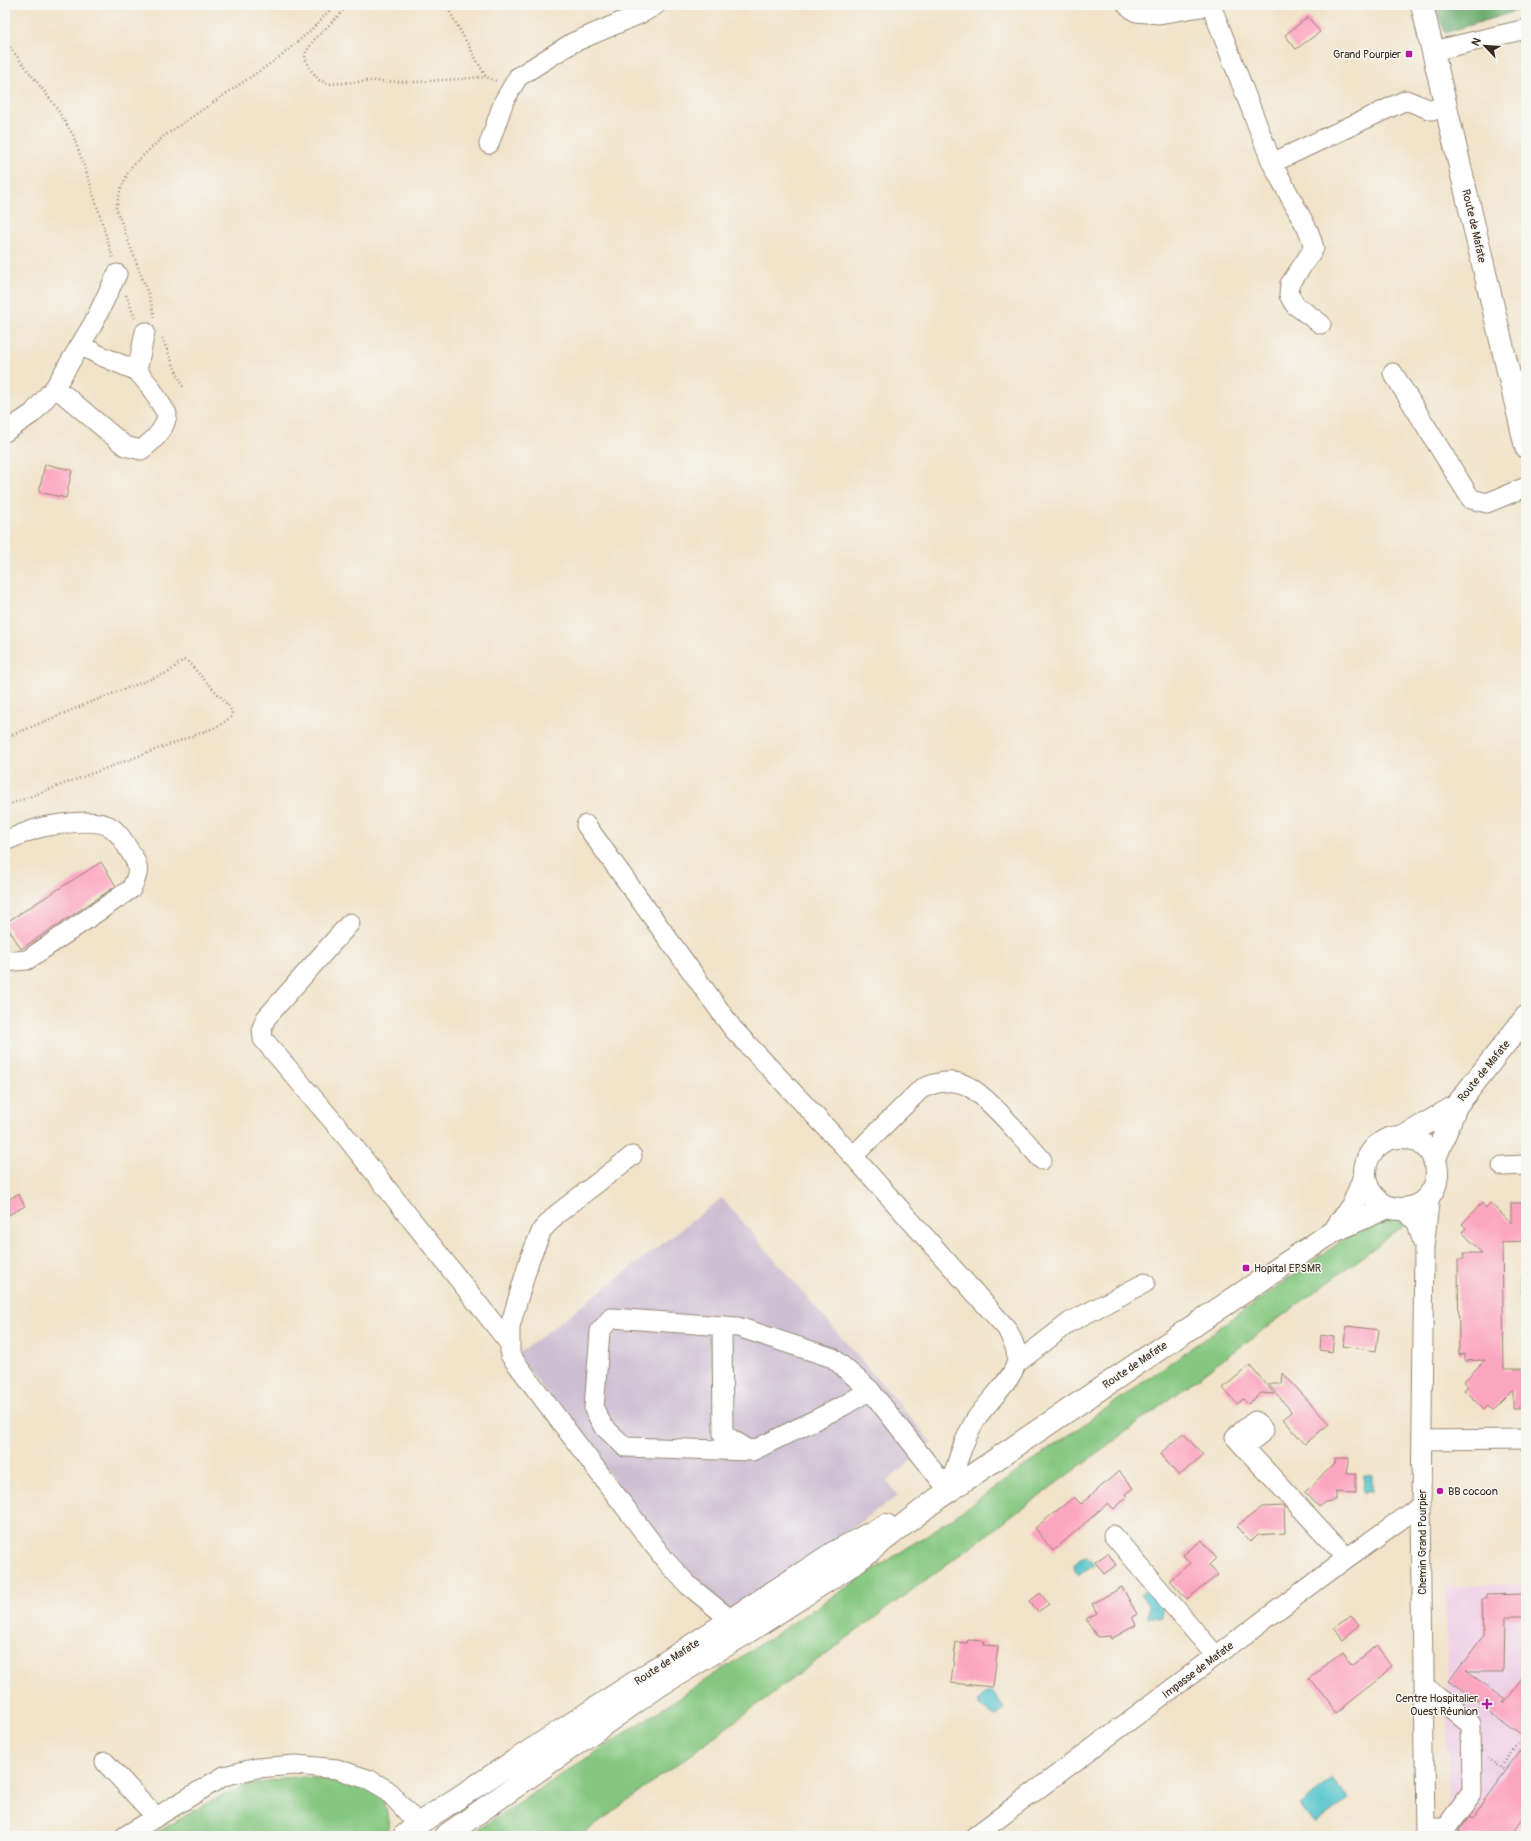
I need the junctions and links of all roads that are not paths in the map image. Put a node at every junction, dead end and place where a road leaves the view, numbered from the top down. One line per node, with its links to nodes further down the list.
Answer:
1 (656, 5): 8 (street)
2 (1127, 5): 3 (street)
3 (1212, 5): 9 (street)
4 (1422, 5): 6 (main road, Route de Mafate)
5 (1526, 29): 6 (street)
6 (1433, 51): 7 (main road, Route de Mafate)
7 (1446, 108): 9 (street); 18 (main road, Route de Mafate)
8 (489, 144)
9 (1272, 162): 11 (street)
10 (117, 274): 13 (street)
11 (1321, 324)
12 (151, 330): 14 (street)
13 (81, 345): 14 (street); 16 (street)
14 (137, 371): 16 (street)
15 (1393, 373): 19 (street)
16 (54, 387): 17 (street)
17 (5, 432)
18 (1526, 447)
19 (1526, 487)
20 (586, 826): 28 (street)
21 (5, 841): 23 (street)
22 (350, 923): 40 (street)
23 (5, 962)
24 (1526, 1017): 25 (main road, Route de Mafate)
25 (1456, 1106): 26 (main road, Route de Mafate); 30 (main road, Route de Mafate)
26 (1403, 1137): 30 (main road); 33 (main road)
27 (632, 1156): 40 (street)
28 (853, 1156): 29 (street); 41 (street)
29 (1042, 1160)
30 (1434, 1160): 34 (main road)
31 (1526, 1165): 32 (street)
32 (1502, 1166)
33 (1365, 1176): 35 (main road); 36 (main road, Route de Mafate)
34 (1430, 1194): 35 (main road); 37 (street, Chemin Grand Pourpier)
35 (1396, 1208): 36 (main road, Route de Mafate); 37 (street, Chemin Grand Pourpier)
36 (1334, 1231): 47 (main road, Route de Mafate)
37 (1424, 1248): 44 (street, Chemin Grand Pourpier)
38 (1145, 1282): 41 (street)
39 (722, 1326): 42 (street); 46 (street); 46 (street)
40 (509, 1343): 51 (street)
41 (1016, 1364): 47 (street)
42 (870, 1390): 46 (street); 47 (street)
43 (1526, 1439): 44 (street)
44 (1422, 1440): 48 (street, Chemin Grand Pourpier)
45 (1244, 1447): 50 (street)
46 (752, 1451)
47 (943, 1495): 51 (main road, Route de Mafate)
48 (1421, 1505): 50 (street, Impasse de Mafate); 53 (street, Chemin Grand Pourpier)
49 (1113, 1535): 52 (street)
50 (1347, 1558): 52 (street, Impasse de Mafate)
51 (737, 1627): 56 (main road, Route de Mafate); 59 (main road, Route de Mafate)
52 (1216, 1656): 60 (street, Impasse de Mafate)
53 (1423, 1685): 57 (street, Chemin Grand Pourpier); 57 (street)
54 (105, 1762): 55 (street)
55 (156, 1817): 56 (street); 58 (street)
56 (413, 1832)
57 (1425, 1832)
58 (125, 1836)
59 (445, 1836)
60 (974, 1836)

